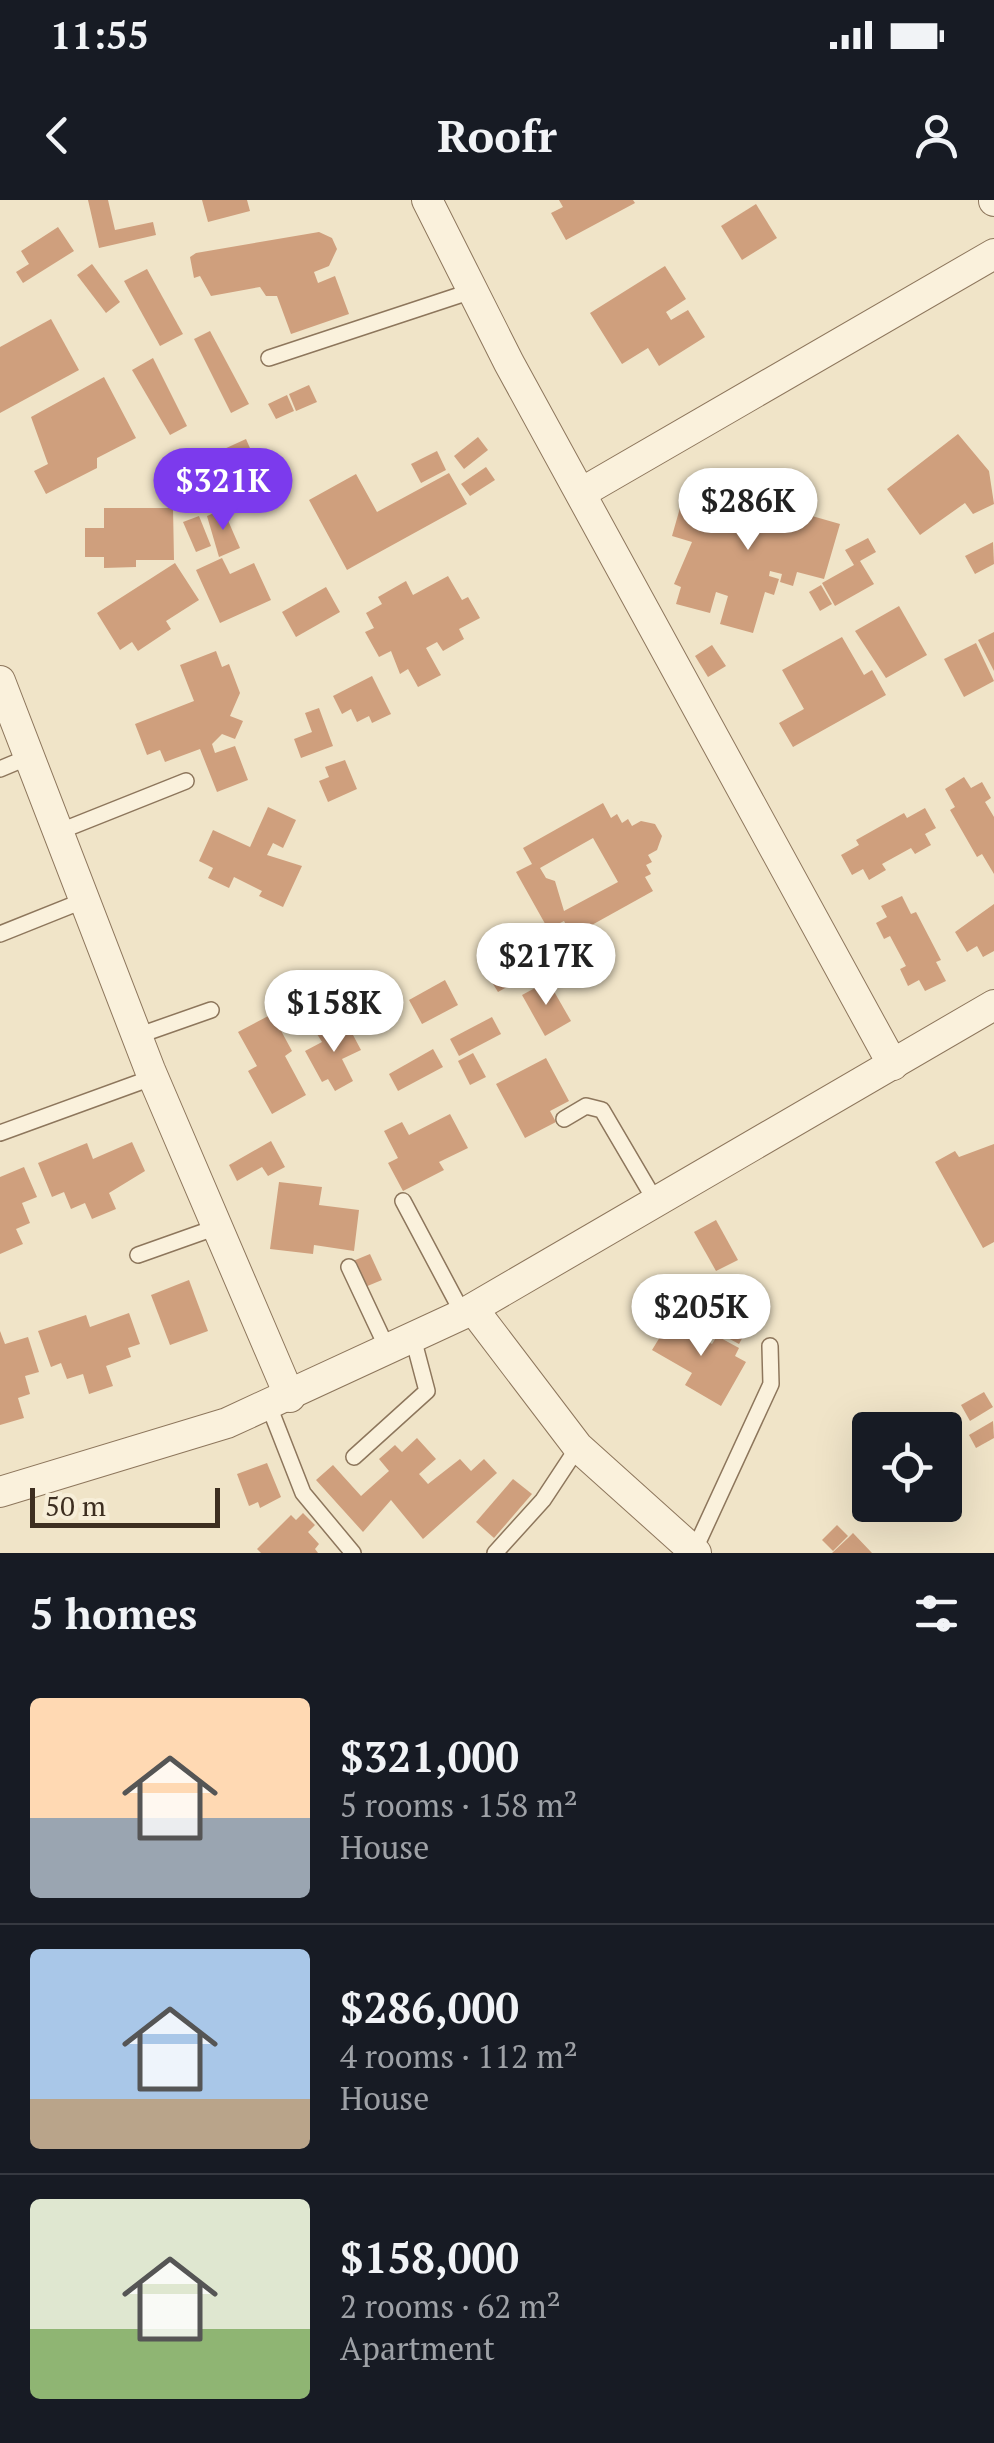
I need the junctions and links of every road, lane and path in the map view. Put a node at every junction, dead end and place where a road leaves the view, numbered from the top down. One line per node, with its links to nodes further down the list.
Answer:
1 (427, 200): 3 (street)
2 (994, 254): 5 (street)
3 (472, 292): 4 (lane); 5 (street)
4 (269, 358)
5 (580, 493): 16 (street)
6 (1, 687): 7 (street)
7 (31, 756): 8 (lane); 10 (street)
8 (0, 769)
9 (186, 782): 10 (lane)
10 (58, 832): 11 (street)
11 (85, 900): 12 (lane); 15 (street)
12 (0, 934)
13 (994, 1006): 16 (street)
14 (211, 1010): 15 (lane)
15 (137, 1036): 17 (street)
16 (893, 1065): 21 (street)
17 (154, 1078): 19 (lane); 22 (street)
18 (564, 1119): 21 (lane)
19 (0, 1133)
20 (403, 1201): 25 (lane)
21 (656, 1202): 25 (street)
22 (218, 1227): 23 (lane); 28 (street)
23 (138, 1255)
24 (349, 1267): 26 (lane)
25 (468, 1312): 26 (street); 29 (street)
26 (400, 1344): 28 (street); 30 (lane)
27 (770, 1346): 32 (lane)
28 (280, 1401): 31 (street); 33 (lane)
29 (578, 1447): 32 (street); 34 (lane)
30 (354, 1457)
31 (0, 1492)
32 (695, 1552)
33 (353, 1553)
34 (495, 1553)

